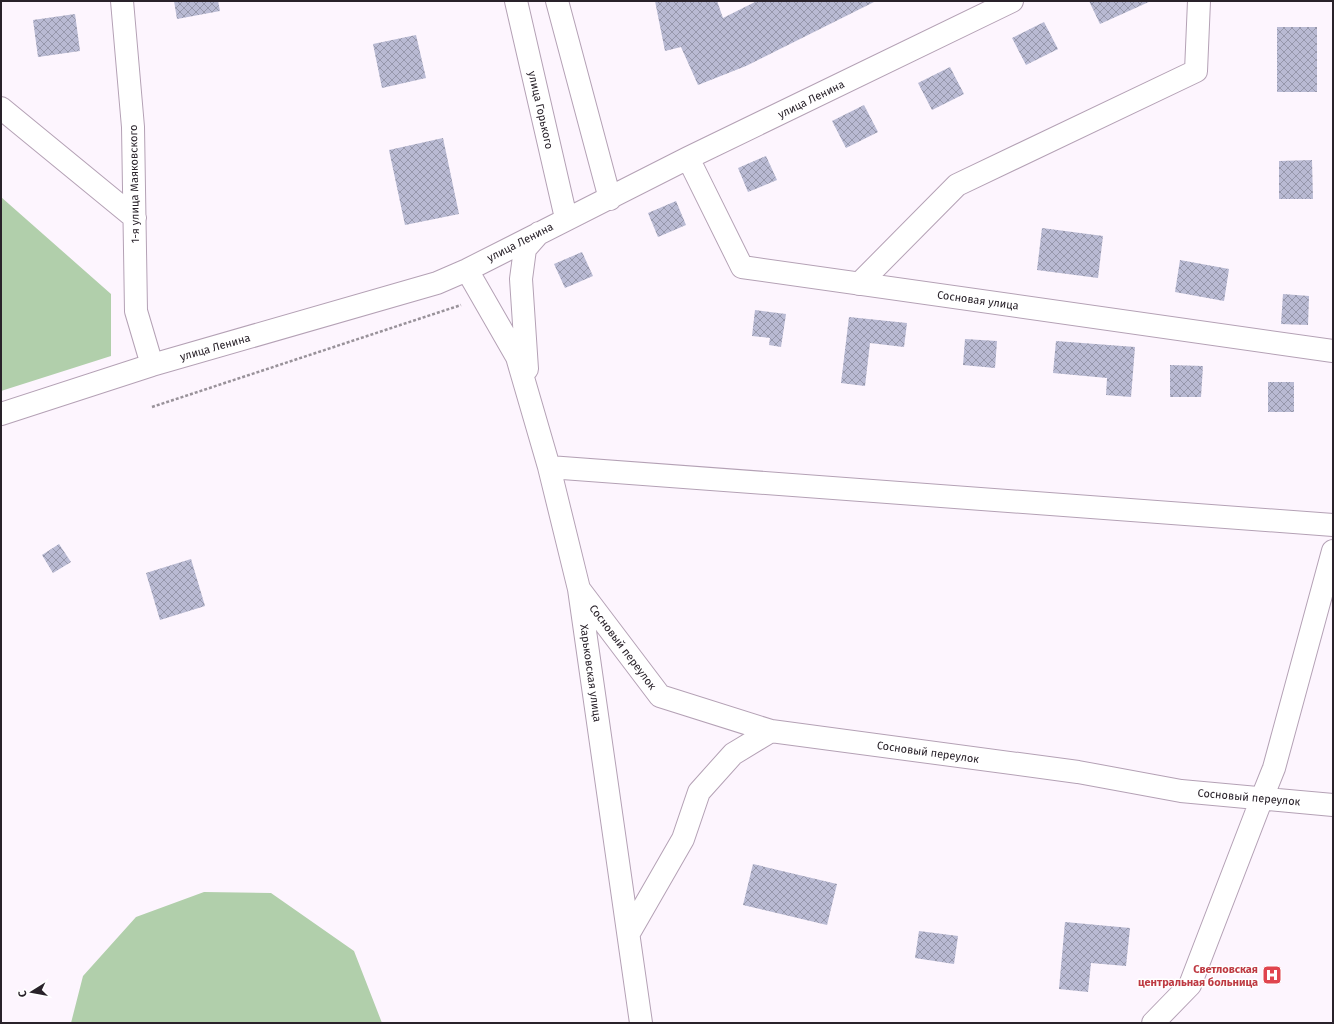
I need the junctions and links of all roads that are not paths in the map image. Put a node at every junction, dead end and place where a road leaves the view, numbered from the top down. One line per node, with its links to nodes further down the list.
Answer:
1 (122, 1): 9 (street, 1-я улица Маяковского)
2 (516, 1): 10 (street, улица Горького)
3 (557, 1): 8 (street)
4 (1012, 1): 7 (street, улица Ленина)
5 (1199, 1): 13 (street)
6 (1, 108): 9 (street)
7 (688, 158): 8 (street, улица Ленина); 13 (street, Сосновая улица)
8 (610, 199): 10 (street, улица Ленина)
9 (135, 218): 15 (street, 1-я улица Маяковского)
10 (566, 218): 11 (street, улица Ленина)
11 (540, 232): 12 (street, улица Ленина); 16 (street)
12 (467, 270): 15 (street, улица Ленина); 16 (street, Харьковская улица)
13 (859, 284): 14 (street, Сосновая улица)
14 (1333, 351)
15 (152, 365): 17 (street, улица Ленина)
16 (531, 406): 18 (street, Харьковская улица)
17 (1, 414)
18 (549, 467): 19 (street); 21 (street, Харьковская улица)
19 (1333, 525)
20 (1333, 551): 23 (street)
21 (579, 589): 22 (street, Сосновый переулок); 25 (street, Харьковская улица)
22 (771, 732): 23 (street, Сосновый переулок); 25 (street)
23 (1262, 798): 24 (street, Сосновый переулок); 27 (street)
24 (1333, 805)
25 (629, 933): 26 (street, Харьковская улица)
26 (641, 1023)
27 (1153, 1023)

